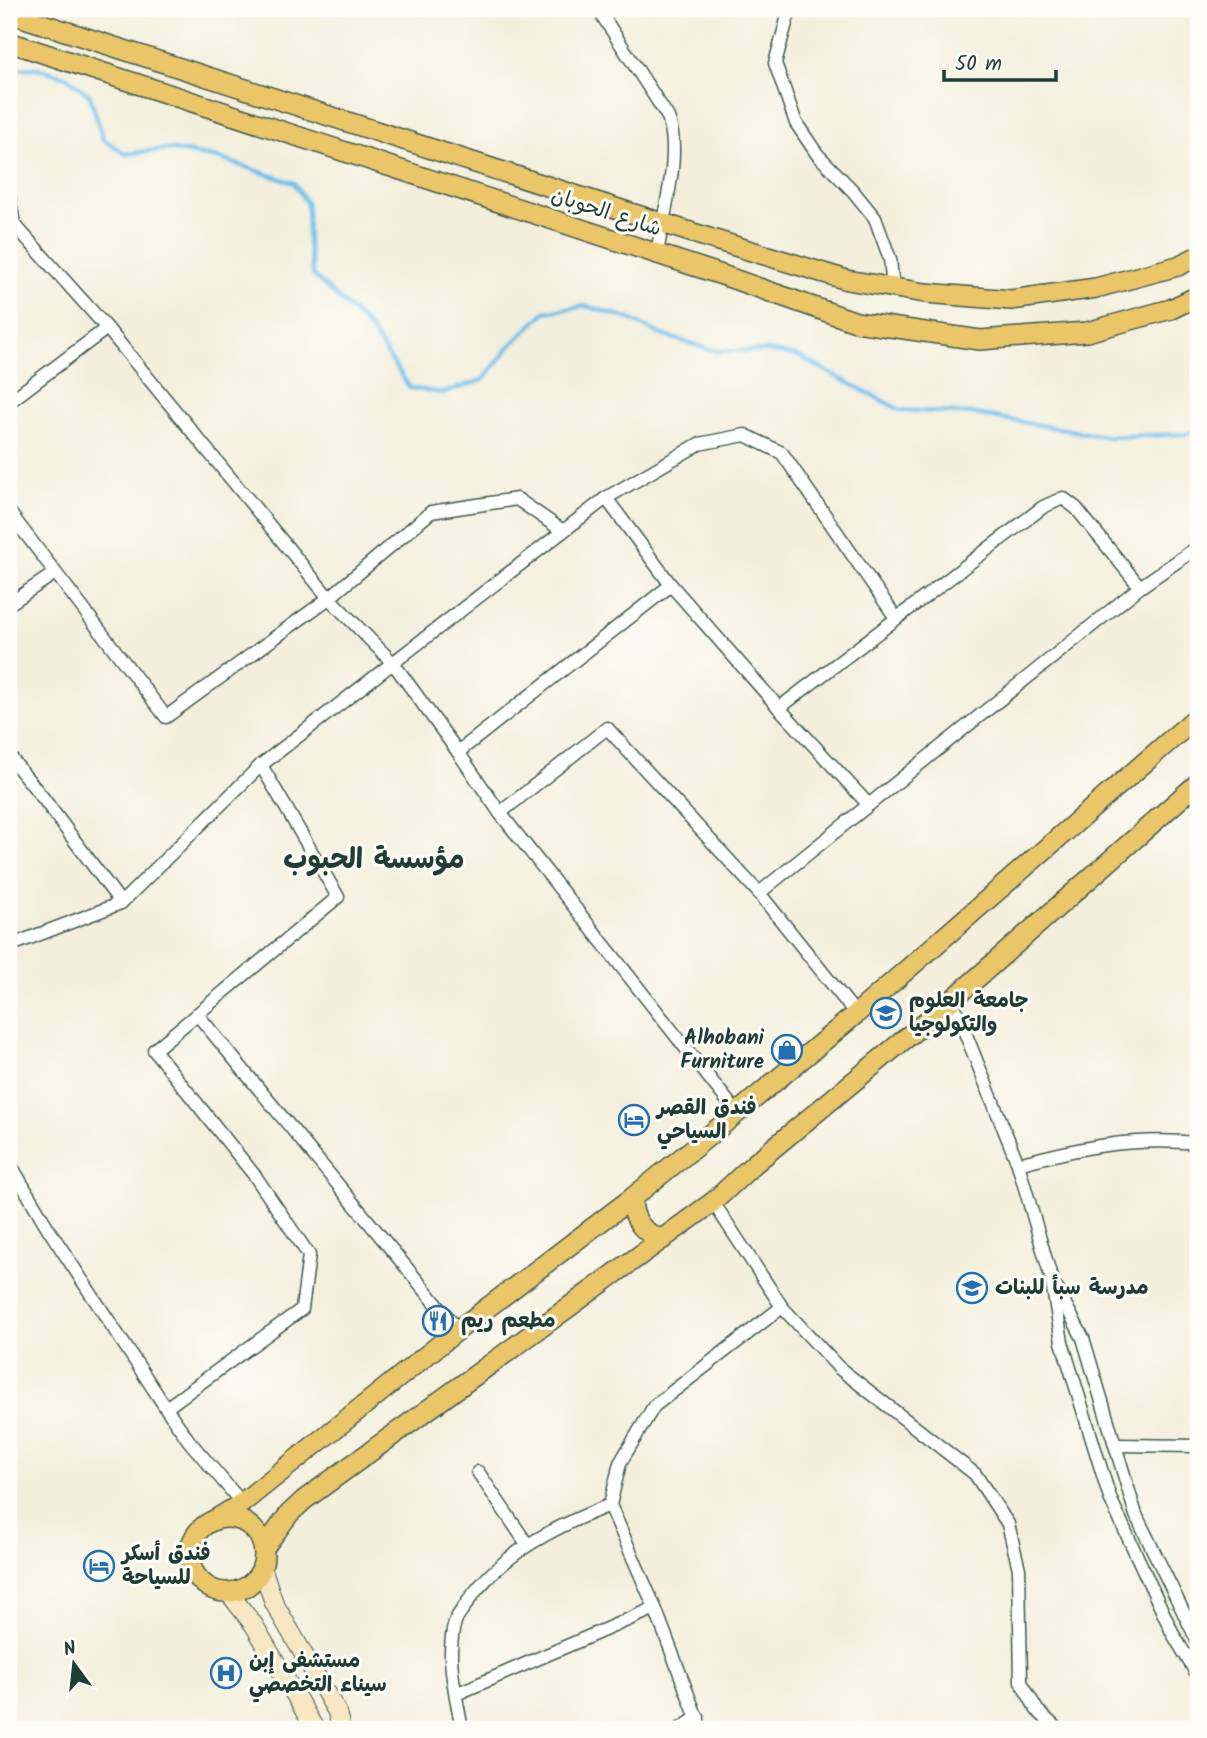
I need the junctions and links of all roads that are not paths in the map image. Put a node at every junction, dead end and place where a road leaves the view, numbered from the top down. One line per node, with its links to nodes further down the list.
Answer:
1 (598, 9): 6 (street)
2 (790, 9): 10 (street)
3 (9, 13): 6 (main road, شارع الحوبان)
4 (9, 42): 8 (main road, شارع الحوبان)
5 (9, 196): 7 (street)
6 (662, 222): 8 (street); 10 (main road, شارع الحوبان)
7 (12, 226): 12 (street)
8 (657, 254): 11 (main road, شارع الحوبان)
9 (1198, 256): 10 (main road, شارع الحوبان)
10 (893, 288)
11 (1198, 296)
12 (107, 328): 13 (street); 21 (street)
13 (9, 402)
14 (606, 498): 16 (street); 19 (street); 23 (street)
15 (9, 512): 18 (street)
16 (563, 531): 21 (street); 24 (street)
17 (1198, 547): 20 (street)
18 (55, 573): 21 (street); 22 (street)
19 (671, 585): 25 (street); 27 (street)
20 (1140, 587): 23 (street); 31 (street)
21 (329, 598): 24 (street)
22 (9, 604)
23 (897, 618): 25 (street)
24 (393, 663): 27 (street); 29 (street)
25 (779, 708): 31 (street)
26 (1198, 716): 38 (main road)
27 (458, 752): 32 (street)
28 (9, 756): 34 (street)
29 (261, 765): 34 (street); 37 (street)
30 (1198, 783): 36 (main road)
31 (867, 804): 33 (street)
32 (500, 813): 33 (street); 39 (street)
33 (759, 893): 38 (street)
34 (121, 904): 35 (street)
35 (9, 946)
36 (952, 1000): 42 (street); 44 (main road)
37 (197, 1014): 48 (street); 49 (street)
38 (856, 1014): 39 (main road)
39 (737, 1113): 43 (main road)
40 (1198, 1143): 42 (street)
41 (9, 1162): 49 (street)
42 (1018, 1164): 46 (street)
43 (632, 1198): 45 (main road); 48 (main road)
44 (713, 1202): 45 (main road); 47 (street)
45 (663, 1239): 57 (main road)
46 (1051, 1277): 50 (street); 61 (street)
47 (782, 1307): 54 (street); 68 (street)
48 (458, 1329): 53 (main road)
49 (166, 1408): 53 (street)
50 (1115, 1445): 51 (street); 60 (street)
51 (1198, 1446)
52 (478, 1472): 56 (street)
53 (242, 1503): 55 (main road)
54 (610, 1505): 56 (street); 59 (street)
55 (216, 1519): 57 (main road); 58 (main road)
56 (527, 1544): 62 (street)
57 (263, 1557): 58 (main road); 65 (main road)
58 (228, 1592): 64 (main road)
59 (655, 1608): 62 (street); 63 (street)
60 (1198, 1642)
61 (1198, 1676)
62 (456, 1694): 66 (street)
63 (699, 1723): 67 (street)
64 (315, 1729)
65 (341, 1729)
66 (462, 1729)
67 (680, 1729)
68 (1057, 1729)

